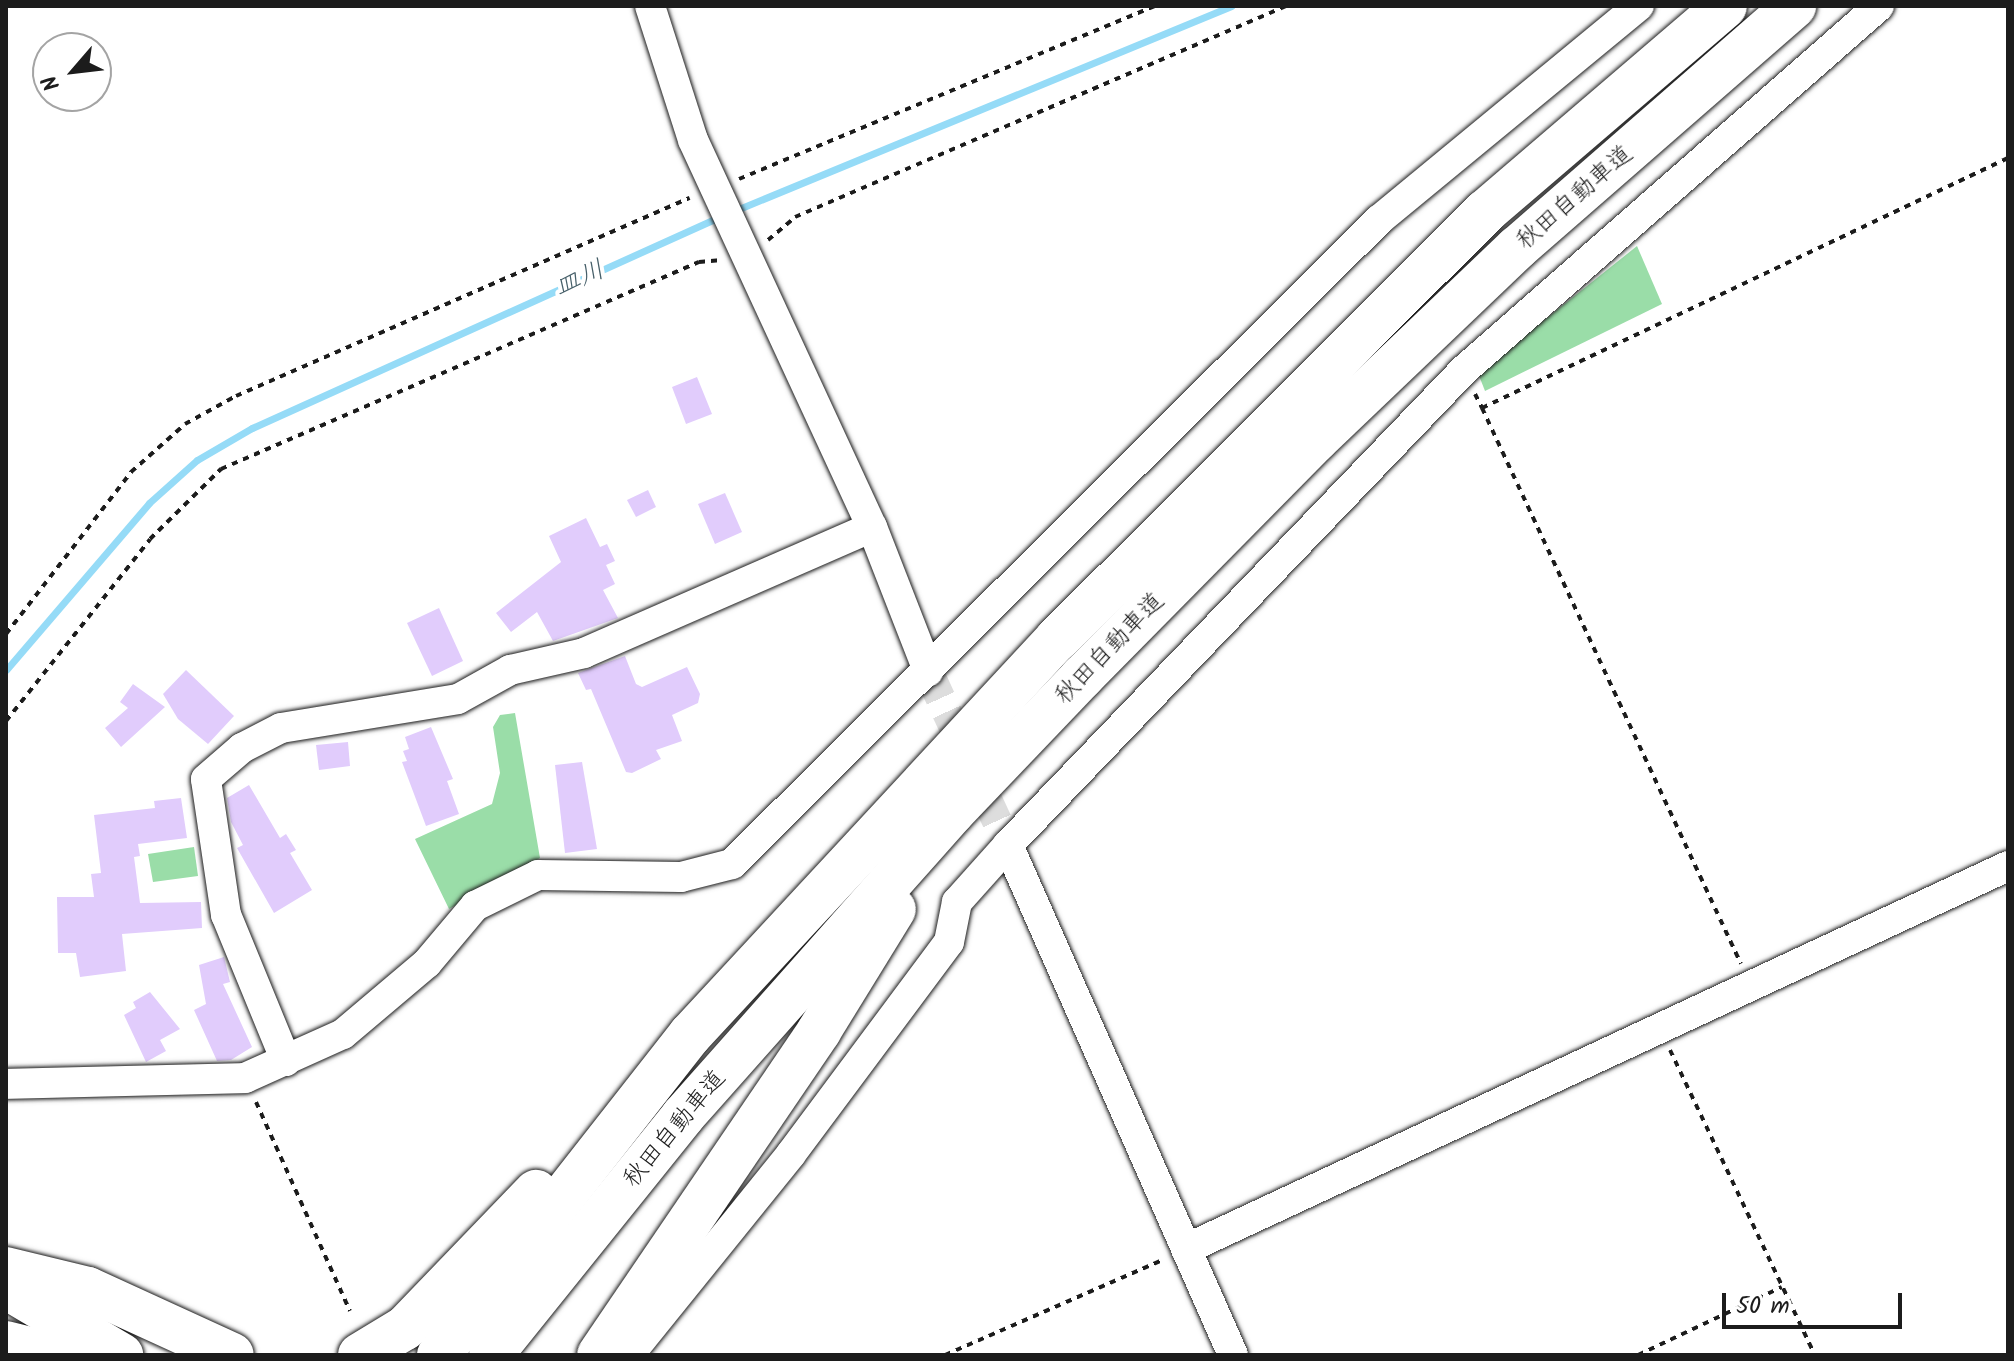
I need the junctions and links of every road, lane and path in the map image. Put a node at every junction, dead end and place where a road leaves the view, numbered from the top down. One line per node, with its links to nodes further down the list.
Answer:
1 (650, 6): 9 (street)
2 (1154, 6): 9 (path)
3 (1286, 6): 10 (path)
4 (1639, 6): 15 (street)
5 (1725, 6): 22 (highway, 秋田自動車道)
6 (1794, 6): 17 (highway, 秋田自動車道)
7 (1879, 6): 11 (street)
8 (2008, 158): 12 (path)
9 (718, 193): 10 (street); 14 (path)
10 (747, 257): 13 (street); 16 (path)
11 (1464, 370): 12 (path); 18 (street)
12 (1482, 408): 20 (path)
13 (872, 527): 15 (street); 23 (street)
14 (6, 634)
15 (928, 671): 23 (street)
16 (6, 721)
17 (953, 812): 37 (highway, 秋田自動車道); 38 (highway)
18 (1008, 845): 26 (street); 39 (street)
19 (2008, 866): 20 (street)
20 (1750, 984): 21 (street)
21 (1659, 1027): 26 (street); 29 (path)
22 (690, 1035): 35 (highway); 36 (highway, 秋田自動車道)
23 (286, 1061): 24 (street)
24 (245, 1078): 25 (street); 30 (path)
25 (6, 1084)
26 (1186, 1249): 40 (path); 41 (street)
27 (6, 1269): 34 (highway)
28 (6, 1287): 33 (highway)
29 (1782, 1287): 42 (path); 43 (path)
30 (350, 1311)
31 (6, 1343): 32 (highway)
32 (54, 1355)
33 (121, 1355)
34 (232, 1355)
35 (360, 1355)
36 (439, 1355)
37 (491, 1355)
38 (599, 1355)
39 (629, 1355)
40 (945, 1355)
41 (1233, 1355)
42 (1638, 1355)
43 (1815, 1355)

